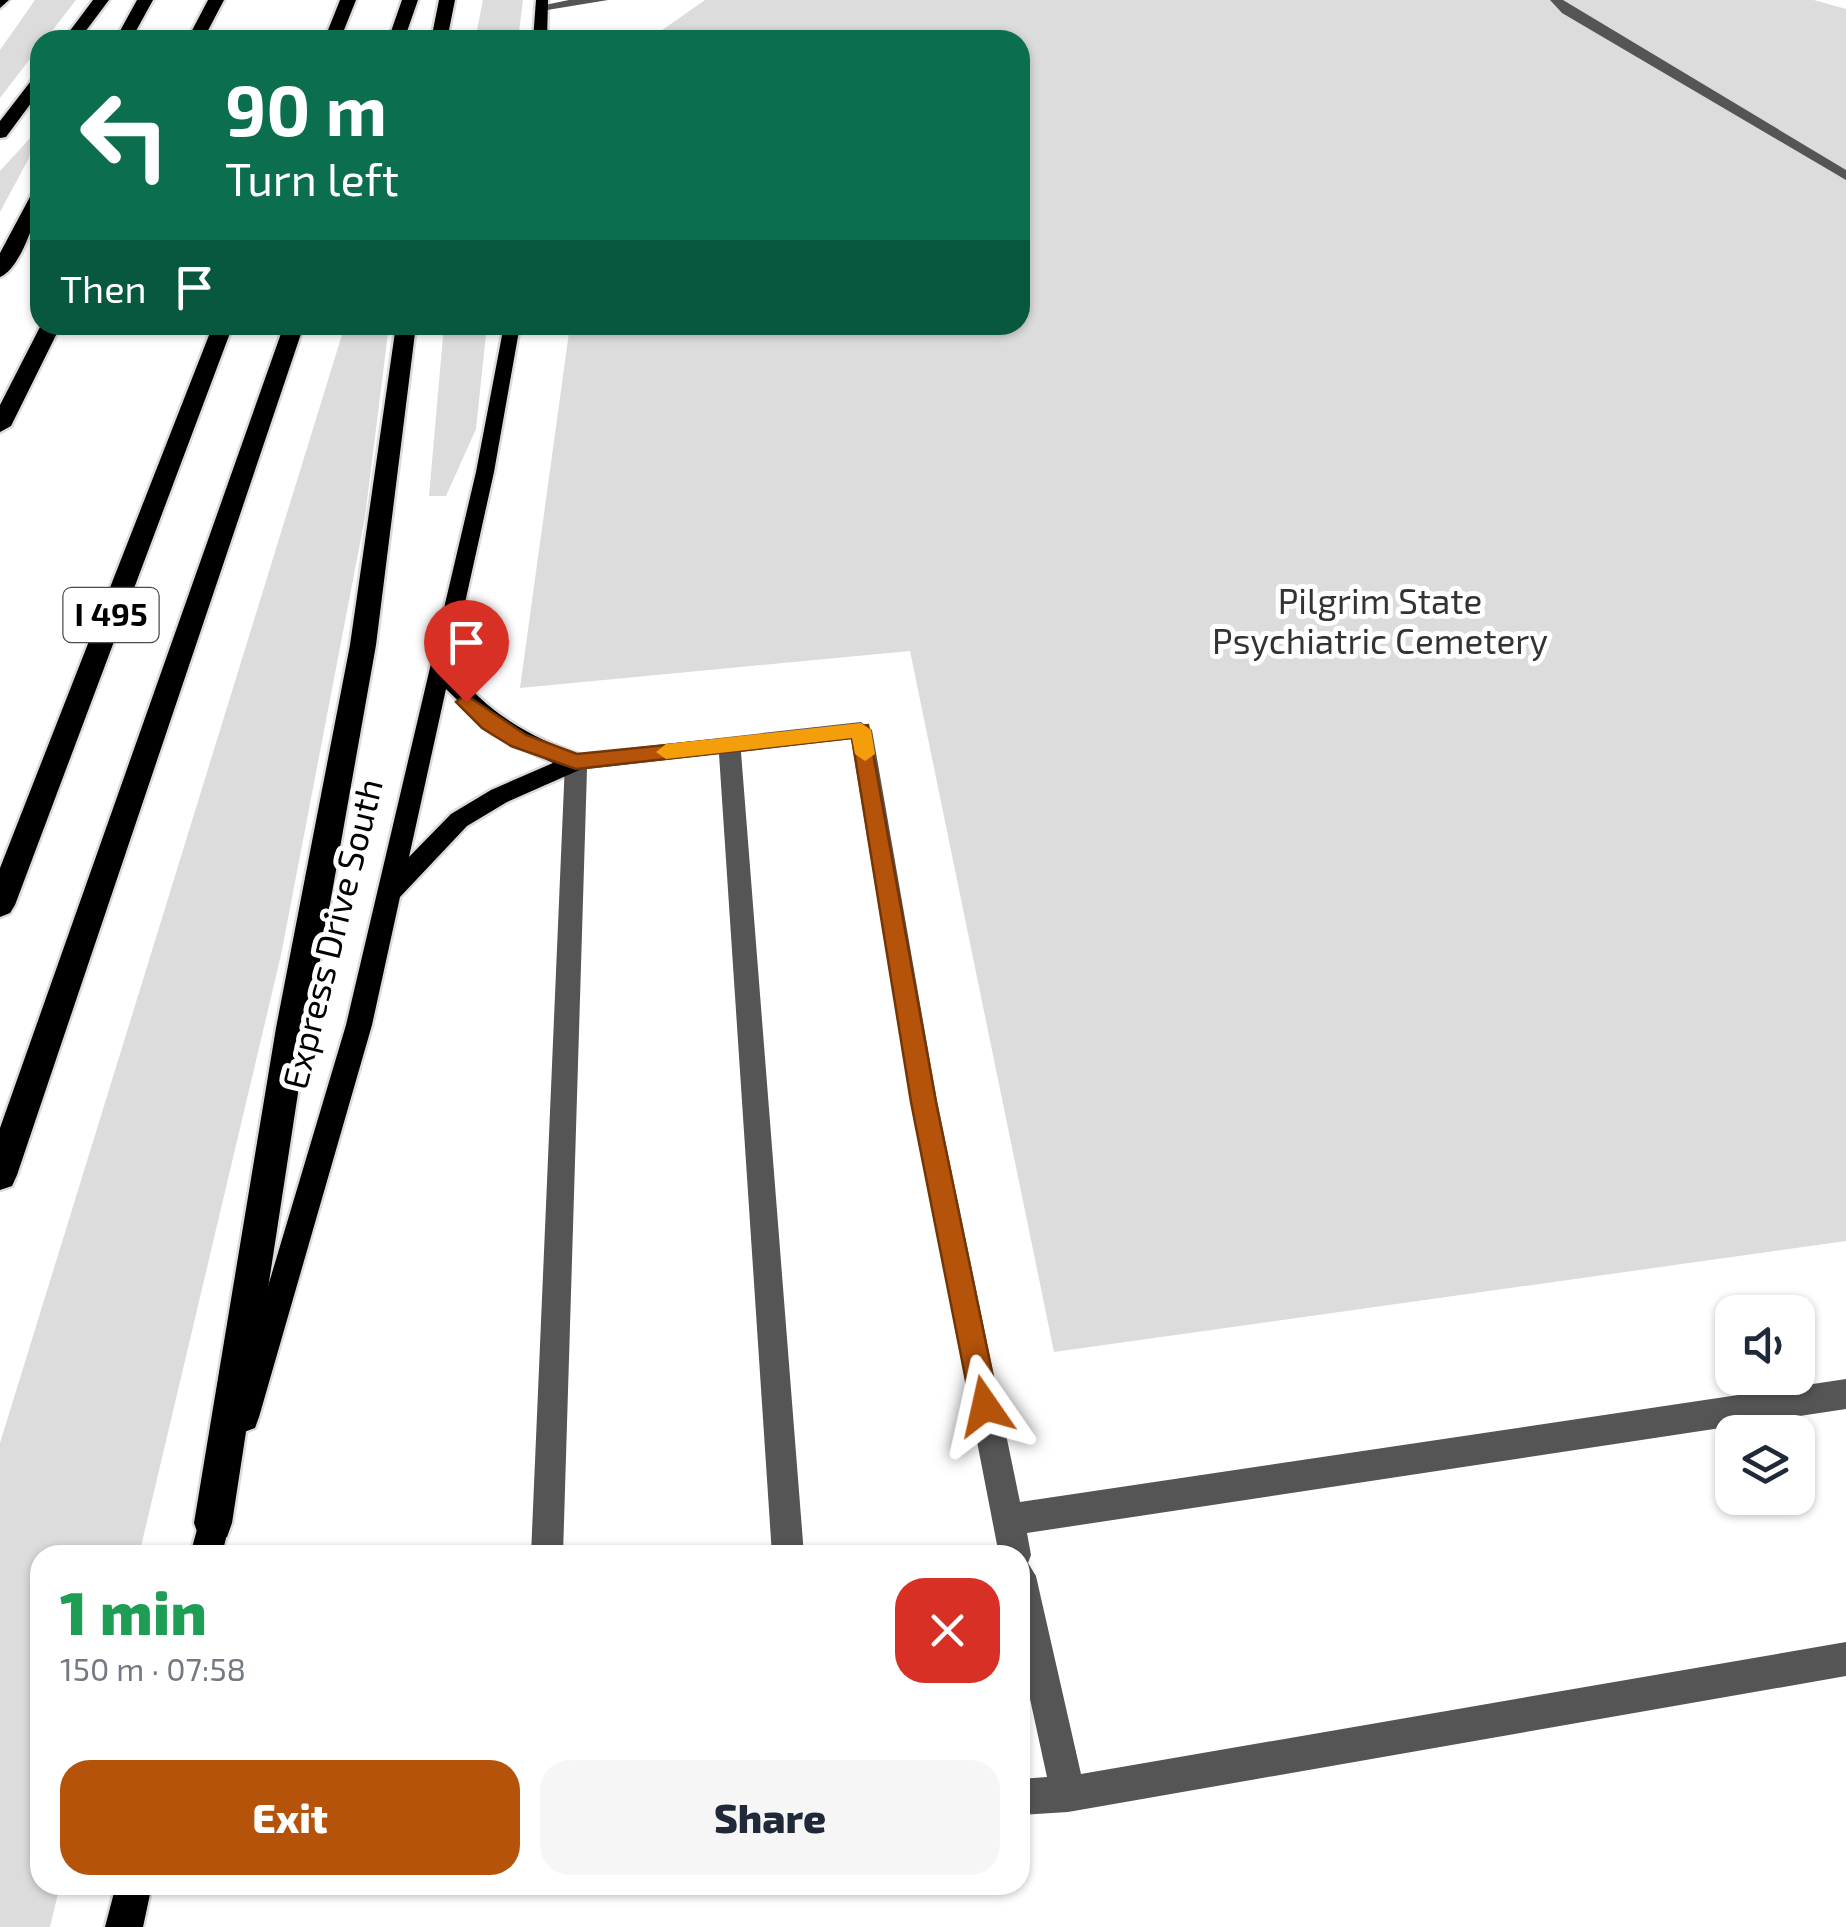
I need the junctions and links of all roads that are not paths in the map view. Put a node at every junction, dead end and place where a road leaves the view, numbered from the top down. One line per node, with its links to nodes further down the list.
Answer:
1 (101, 0): 10 (highway)
2 (145, 0): 11 (highway)
3 (216, 0): 12 (highway)
4 (348, 0): 13 (highway)
5 (410, 0): 14 (highway)
6 (447, 0): 15 (highway)
7 (602, 0): 9 (lane)
8 (1556, 0): 19 (lane)
9 (542, 3): 16 (main road)
10 (78, 30)
11 (128, 30)
12 (200, 30)
13 (336, 30)
14 (400, 30)
15 (441, 30)
16 (541, 30)
17 (30, 93): 18 (highway)
18 (0, 133)
19 (1846, 176)
20 (30, 214): 21 (highway)
21 (0, 271)
22 (46, 335): 27 (highway)
23 (219, 335): 32 (highway, I 495)
24 (291, 335): 33 (highway)
25 (405, 335): 36 (highway)
26 (510, 335): 28 (main road, Express Drive South)
27 (0, 426)
28 (441, 668): 30 (main road); 31 (main road, Express Drive South)
29 (728, 745): 30 (lane); 35 (lane); 38 (lane)
30 (576, 762): 31 (main road); 37 (lane)
31 (388, 894): 36 (main road, Express Drive South)
32 (0, 905)
33 (0, 1175)
34 (1846, 1394): 35 (lane)
35 (1008, 1520): 39 (lane)
36 (210, 1539)
37 (547, 1545)
38 (787, 1545)
39 (1014, 1545)
40 (1030, 1621): 42 (lane)
41 (1846, 1659): 42 (lane)
42 (1068, 1794): 43 (lane)
43 (1030, 1796)
44 (132, 1895): 45 (main road)
45 (124, 1927)

